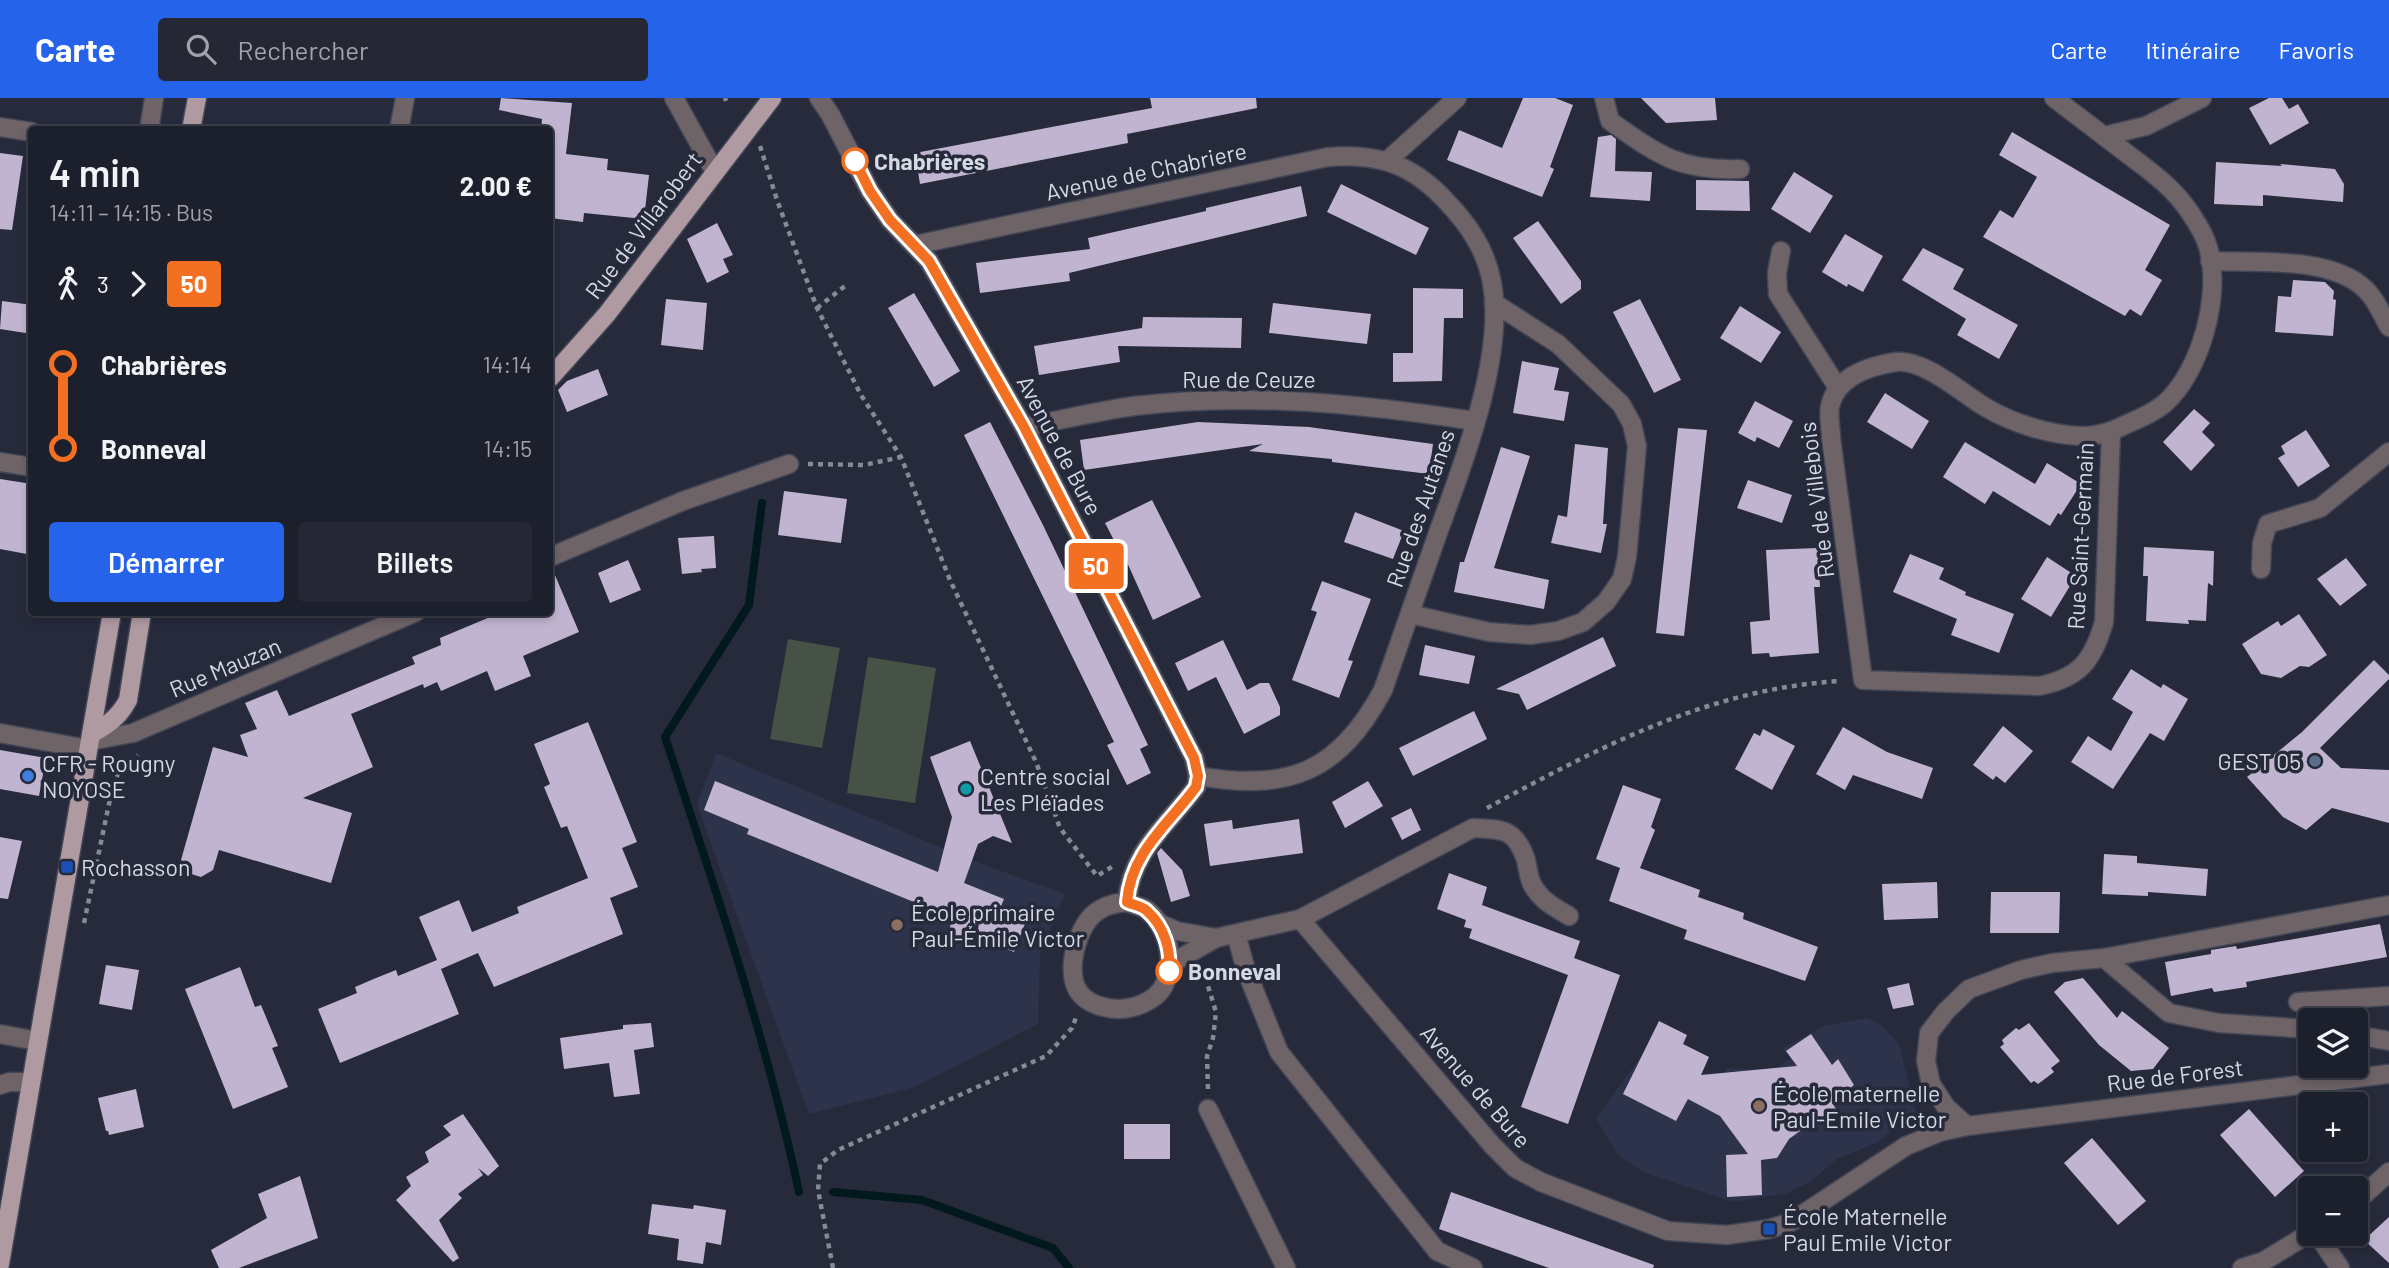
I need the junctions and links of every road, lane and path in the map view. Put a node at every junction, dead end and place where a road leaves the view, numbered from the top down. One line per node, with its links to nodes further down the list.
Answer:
1 (154, 98): 11 (street)
2 (197, 98): 12 (main road)
3 (405, 98): 13 (street)
4 (674, 98): 20 (street)
5 (772, 98): 20 (main road, Rue de Villarobert)
6 (819, 98): 21 (street, Avenue de Bure)
7 (1457, 98): 18 (street)
8 (1604, 98): 19 (street)
9 (2054, 98): 16 (street)
10 (2202, 98): 16 (street)
11 (150, 126)
12 (192, 126)
13 (400, 126)
14 (0, 127): 15 (street)
15 (28, 131)
16 (2104, 136): 23 (street)
17 (760, 143): 26 (path)
18 (1388, 160): 21 (street, Avenue de Chabriere); 25 (street, Rue des Autanes)
19 (1740, 169)
20 (715, 172): 28 (main road, Rue de Villarobert)
21 (915, 245): 31 (street, Avenue de Bure)
22 (1781, 251): 29 (street)
23 (2210, 261): 27 (street); 32 (street)
24 (845, 286): 26 (path)
25 (1494, 303): 30 (street, Rue des Autanes); 40 (street)
26 (817, 308): 34 (path)
27 (2389, 327)
28 (557, 361)
29 (1838, 387): 32 (street); 44 (street, Rue de Villebois)
30 (1475, 421): 31 (street, Rue de Ceuze); 40 (street, Rue des Autanes)
31 (1024, 427): 48 (street, Avenue de Bure)
32 (2111, 432): 44 (street, Rue Saint-Germain)
33 (2389, 452): 39 (street)
34 (901, 457): 36 (path); 50 (path)
35 (0, 461): 37 (street)
36 (789, 464): 38 (street)
37 (28, 466)
38 (553, 556)
39 (2261, 569)
40 (1410, 614): 48 (street, Rue des Autanes)
41 (111, 616): 46 (main road)
42 (141, 616): 46 (main road)
43 (407, 616): 46 (street, Rue Mauzan)
44 (1863, 680): 49 (path)
45 (0, 733): 46 (street)
46 (90, 742): 67 (main road)
47 (143, 752): 55 (path)
48 (1198, 776): 51 (street)
49 (1473, 828): 53 (street); 54 (street)
50 (1097, 876)
51 (1127, 902): 56 (street); 62 (street)
52 (2388, 907): 59 (street)
53 (1569, 916)
54 (1300, 919): 58 (street); 73 (street, Avenue de Bure)
55 (84, 923)
56 (1158, 923): 57 (street); 60 (street)
57 (1216, 938): 58 (street); 60 (street)
58 (1238, 939): 72 (path); 81 (street)
59 (2104, 958): 64 (street); 73 (street)
60 (1170, 964): 62 (street)
61 (2389, 996): 63 (street)
62 (1085, 997): 79 (path)
63 (2298, 1002)
64 (2298, 1028)
65 (0, 1034): 67 (street)
66 (2368, 1037): 68 (street)
67 (37, 1041): 70 (main road)
68 (2389, 1041)
69 (2389, 1074): 73 (street, Rue de Forest)
70 (30, 1082): 71 (street); 78 (main road)
71 (0, 1085)
72 (1208, 1109): 80 (street)
73 (1967, 1126)
74 (2385, 1183): 75 (street)
75 (2368, 1194)
76 (2298, 1240): 82 (street)
77 (2325, 1246): 83 (street)
78 (0, 1264)
79 (833, 1268)
80 (1286, 1268)
81 (1474, 1268)
82 (2242, 1268)
83 (2340, 1268)

